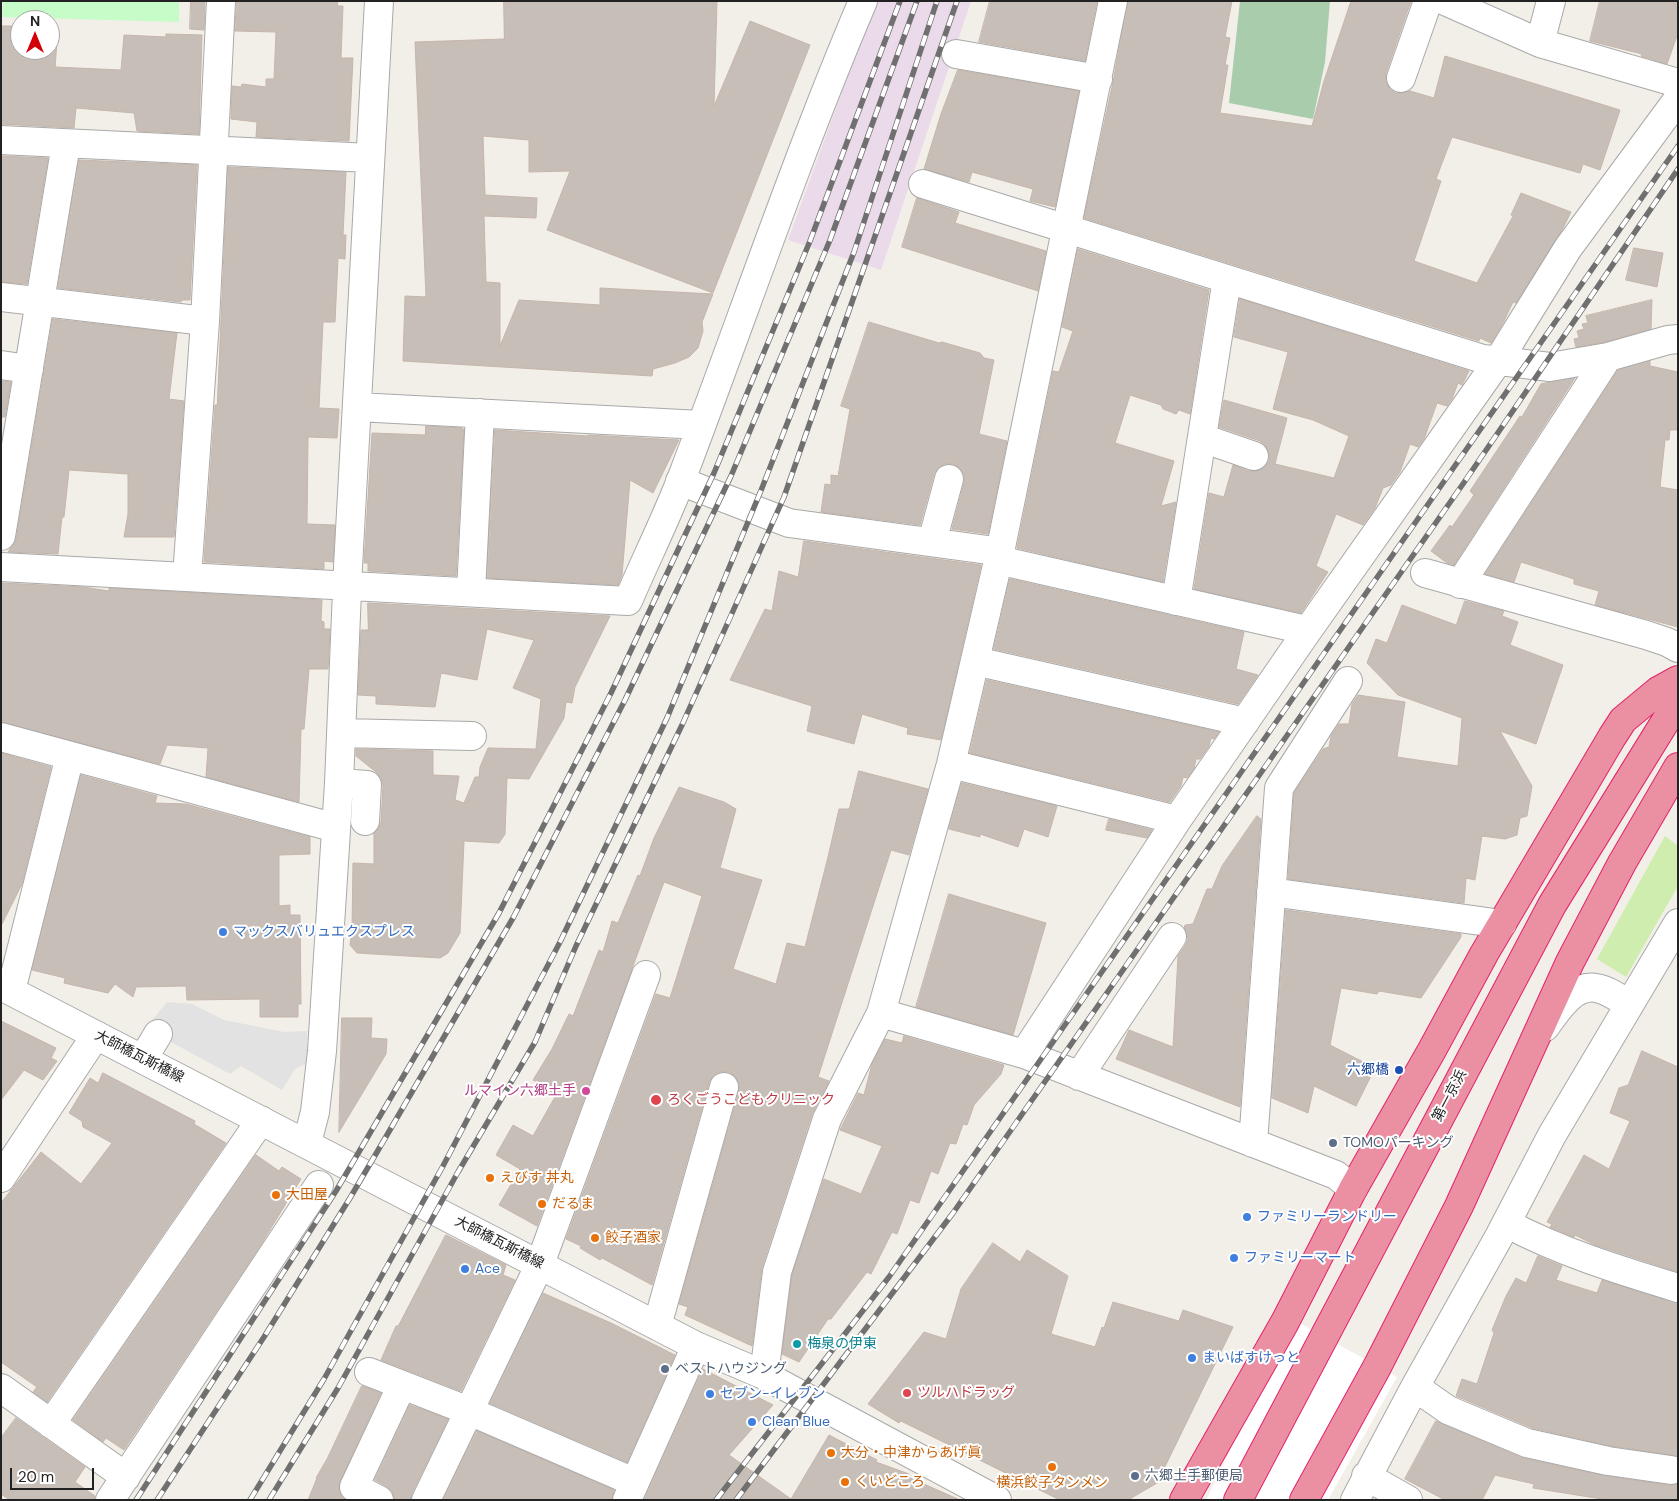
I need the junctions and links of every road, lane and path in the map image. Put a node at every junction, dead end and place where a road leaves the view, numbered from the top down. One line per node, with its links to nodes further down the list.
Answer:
1 (220, 1): 16 (street)
2 (379, 1): 17 (street)
3 (863, 1): 31 (street)
4 (1113, 1): 11 (street)
5 (1428, 1): 10 (street)
6 (1445, 1): 8 (street)
7 (1551, 1): 8 (street)
8 (1540, 43): 12 (street)
9 (956, 54): 11 (street)
10 (1401, 78)
11 (1098, 79): 19 (street)
12 (1678, 83)
13 (1678, 99): 26 (street)
14 (1, 140): 15 (street)
15 (66, 144): 16 (street); 22 (street)
16 (213, 150): 17 (street); 23 (street)
17 (370, 158): 29 (street)
18 (923, 184): 19 (street)
19 (1067, 229): 20 (street); 38 (street)
20 (1227, 279): 26 (street); 32 (street)
21 (1, 297): 22 (street)
22 (40, 302): 23 (street); 28 (street)
23 (205, 321): 41 (street)
24 (1678, 339): 25 (street)
25 (1608, 357): 26 (street); 42 (street)
26 (1498, 361): 46 (street)
27 (1, 365): 28 (street)
28 (28, 369): 36 (street)
29 (357, 407): 30 (street); 43 (street)
30 (480, 413): 31 (street); 44 (street)
31 (700, 425): 35 (street)
32 (1202, 438): 33 (street); 45 (street)
33 (1254, 456)
34 (949, 479): 37 (street)
35 (680, 481): 37 (street); 44 (street)
36 (1, 536)
37 (932, 542): 38 (street)
38 (999, 557): 45 (street); 48 (street)
39 (1, 567): 41 (street)
40 (1425, 573): 42 (street)
41 (187, 577): 43 (street)
42 (1460, 584): 47 (street)
43 (347, 585): 44 (street); 53 (street)
44 (471, 592)
45 (1176, 600): 46 (street)
46 (1306, 633): 52 (street)
47 (1678, 648)
48 (975, 661): 52 (street); 57 (street)
49 (1678, 680): 65 (highway)
50 (1348, 681): 63 (street)
51 (1678, 701): 105 (highway, 第一京浜)
52 (1245, 722): 60 (street)
53 (341, 733): 54 (street); 59 (street)
54 (472, 736)
55 (1, 737): 56 (street)
56 (70, 756): 62 (street); 68 (street)
57 (951, 764): 60 (street); 70 (street)
58 (1678, 767): 73 (highway)
59 (339, 783): 61 (street); 62 (street)
60 (1177, 820): 74 (street)
61 (365, 821)
62 (336, 828): 79 (street)
63 (1271, 892): 65 (street); 80 (street)
64 (1678, 923): 69 (street)
65 (1502, 924): 83 (highway)
66 (1172, 937): 76 (street)
67 (646, 975): 85 (street)
68 (6, 988): 72 (street, 大師橋瓦斯橋線)
69 (1628, 1004): 73 (street); 84 (street)
70 (881, 1014): 74 (street); 90 (street)
71 (158, 1034): 75 (street)
72 (96, 1035): 75 (street, 大師橋瓦斯橋線); 81 (street)
73 (1535, 1038): 106 (highway)
74 (1024, 1054): 76 (street)
75 (144, 1059): 78 (street, 大師橋瓦斯橋線)
76 (1079, 1076): 80 (street)
77 (724, 1087): 87 (street)
78 (261, 1120): 79 (street, 大師橋瓦斯橋線); 95 (street)
79 (307, 1143): 85 (street, 大師橋瓦斯橋線)
80 (1253, 1143): 83 (street)
81 (1, 1178)
82 (320, 1185): 97 (street)
83 (1353, 1189): 104 (highway)
84 (1506, 1223): 86 (street); 92 (street)
85 (540, 1264): 87 (street, 大師橋瓦斯橋線); 94 (street)
86 (1678, 1288)
87 (657, 1326): 88 (street, 大師橋瓦斯橋線)
88 (696, 1346): 90 (street, 大師橋瓦斯橋線); 99 (street)
89 (369, 1372): 91 (street)
90 (764, 1375): 100 (street, 大師橋瓦斯橋線)
91 (402, 1385): 94 (street); 102 (street)
92 (1414, 1387): 96 (street); 98 (street)
93 (1, 1388): 95 (street)
94 (469, 1412): 99 (street); 103 (street)
95 (51, 1424): 97 (street)
96 (1671, 1470)
97 (126, 1477): 101 (street)
98 (1361, 1488): 107 (street)
99 (631, 1491)
100 (982, 1496)
101 (110, 1500)
102 (379, 1500)
103 (426, 1500)
104 (1184, 1500)
105 (1238, 1500)
106 (1304, 1500)
107 (1408, 1500)

